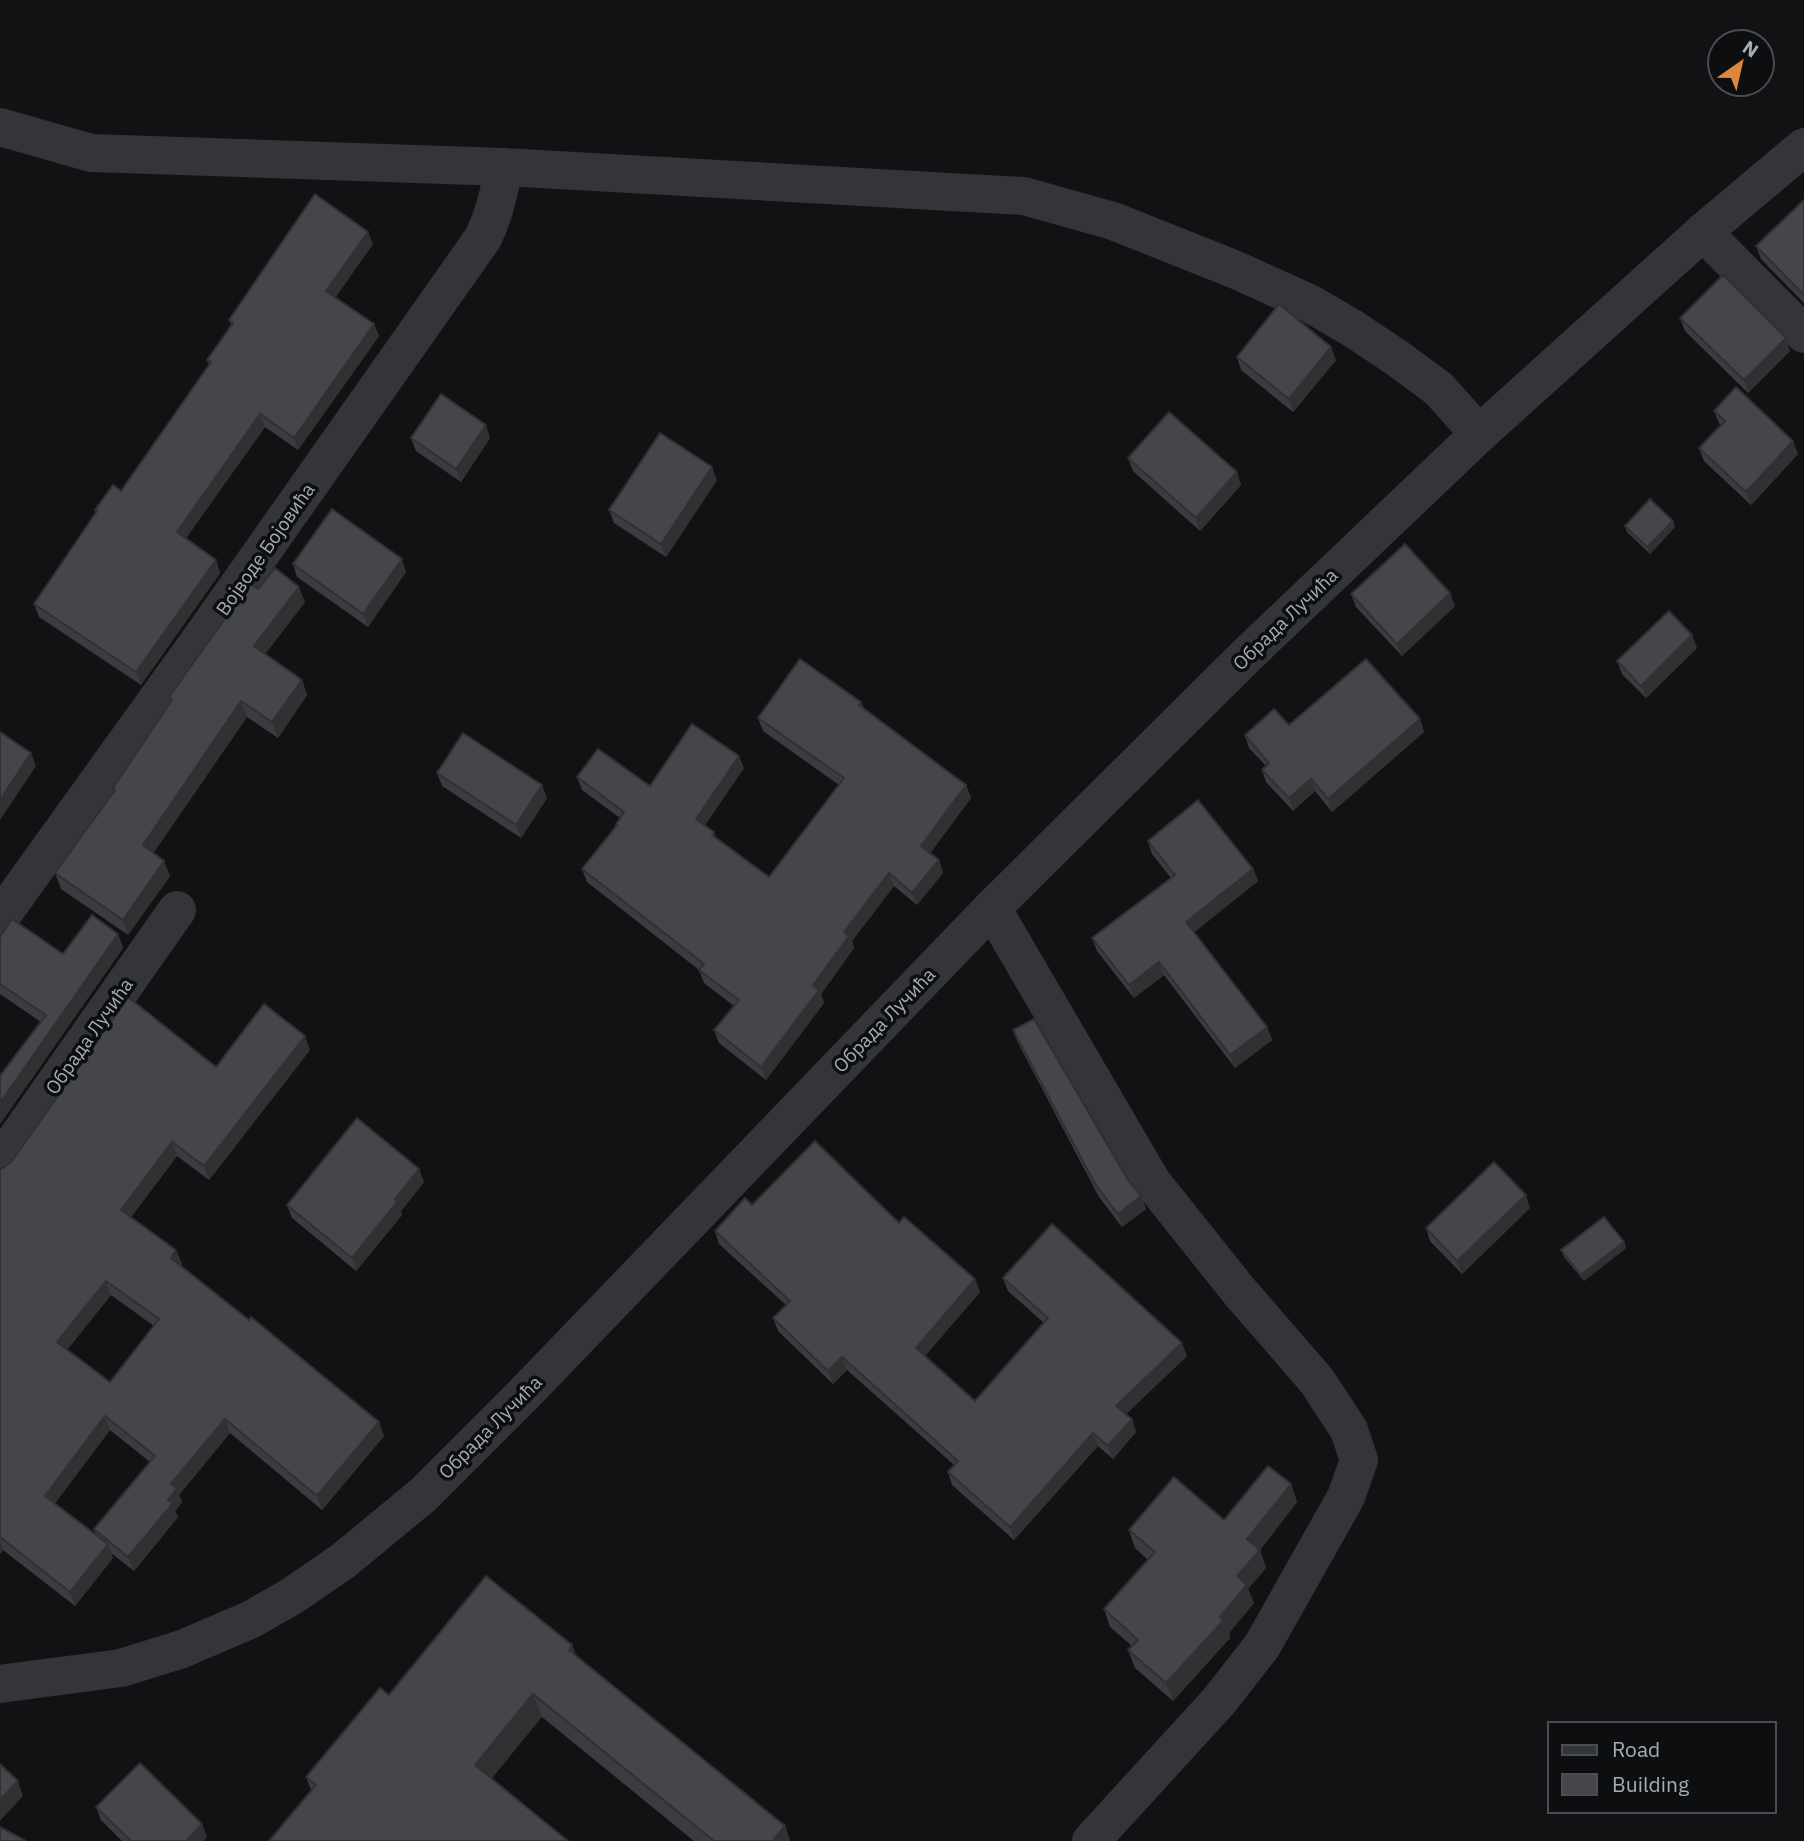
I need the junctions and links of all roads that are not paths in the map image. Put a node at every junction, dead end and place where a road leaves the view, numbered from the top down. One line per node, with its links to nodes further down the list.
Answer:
1 (0, 127): 3 (street)
2 (1804, 147): 4 (street, Обрада Лучића)
3 (503, 167): 6 (street); 9 (street, Војводе Бојовића)
4 (1703, 232): 5 (street); 6 (street, Обрада Лучића)
5 (1804, 334)
6 (1479, 434): 7 (street, Обрада Лучића)
7 (992, 908): 11 (street, Обрада Лучића); 12 (street)
8 (177, 910): 10 (street, Обрада Лучића)
9 (0, 918)
10 (0, 1162)
11 (0, 1684)
12 (1091, 1841)

